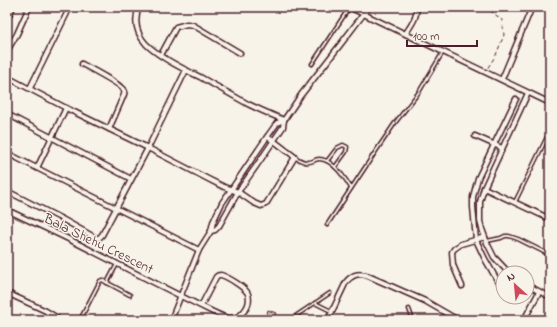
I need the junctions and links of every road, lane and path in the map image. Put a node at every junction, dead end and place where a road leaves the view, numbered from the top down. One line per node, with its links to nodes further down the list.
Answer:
1 (12, 7): 11 (main road)
2 (30, 7): 13 (street)
3 (70, 7): 23 (street)
4 (139, 7): 16 (street)
5 (349, 7): 10 (street); 18 (lane)
6 (369, 7): 10 (street)
7 (416, 7): 12 (street)
8 (484, 7): 20 (path)
9 (532, 7): 22 (street)
10 (363, 15): 12 (street); 29 (street)
11 (7, 17)
12 (406, 34): 14 (street)
13 (7, 51)
14 (443, 52): 20 (street); 45 (lane)
15 (240, 53): 16 (street)
16 (161, 56): 19 (street)
17 (82, 64): 30 (street)
18 (312, 64)
19 (186, 70): 29 (street); 37 (street)
20 (485, 72): 22 (street)
21 (7, 77): 23 (street)
22 (502, 79): 24 (street)
23 (30, 88): 27 (street)
24 (528, 93): 26 (street); 38 (street)
25 (516, 99): 36 (street)
26 (550, 103)
27 (66, 108): 30 (street); 34 (street)
28 (7, 114): 34 (street)
29 (284, 120): 33 (street); 35 (street)
30 (109, 129): 37 (street)
31 (550, 131): 50 (lane)
32 (475, 136): 36 (street)
33 (267, 137): 35 (street); 47 (street)
34 (52, 138): 43 (street); 44 (street)
35 (274, 141): 40 (street); 49 (street)
36 (494, 144): 38 (street); 58 (street)
37 (148, 148): 44 (street); 47 (street)
38 (502, 148): 46 (street)
39 (7, 153): 43 (street)
40 (295, 157): 41 (lane); 49 (street)
41 (327, 161): 42 (lane); 42 (lane)
42 (335, 167): 45 (lane)
43 (37, 168): 51 (street)
44 (131, 180): 51 (street)
45 (351, 188): 55 (lane)
46 (484, 188): 50 (street); 57 (street)
47 (231, 189): 49 (street); 56 (street)
48 (7, 191): 51 (street)
49 (238, 192): 56 (street)
50 (515, 202): 54 (street)
51 (116, 208): 59 (street)
52 (7, 210): 61 (street, Bala Shehu Crescent)
53 (550, 210): 54 (street)
54 (548, 218)
55 (327, 225)
56 (211, 231): 59 (street)
57 (485, 239): 58 (street); 60 (lane); 62 (street)
58 (476, 240): 63 (street); 65 (street)
59 (199, 250): 71 (street)
60 (550, 255)
61 (117, 264): 64 (lane); 71 (street, Bala Shehu Crescent)
62 (502, 265)
63 (495, 276)
64 (107, 283): 70 (lane); 79 (lane)
65 (462, 286)
66 (535, 290): 67 (street)
67 (539, 292): 72 (street); 84 (street)
68 (7, 293): 78 (street)
69 (330, 293): 73 (lane)
70 (130, 295)
71 (180, 295): 74 (street, Bala Shehu Crescent); 80 (street)
72 (550, 298)
73 (315, 303): 76 (lane); 77 (lane)
74 (201, 306): 74 (street)
75 (409, 309): 82 (lane)
76 (332, 312): 81 (street); 83 (street)
77 (297, 315)
78 (55, 320)
79 (80, 320)
80 (171, 320)
81 (328, 320)
82 (413, 320)
83 (458, 320)
84 (524, 320)

